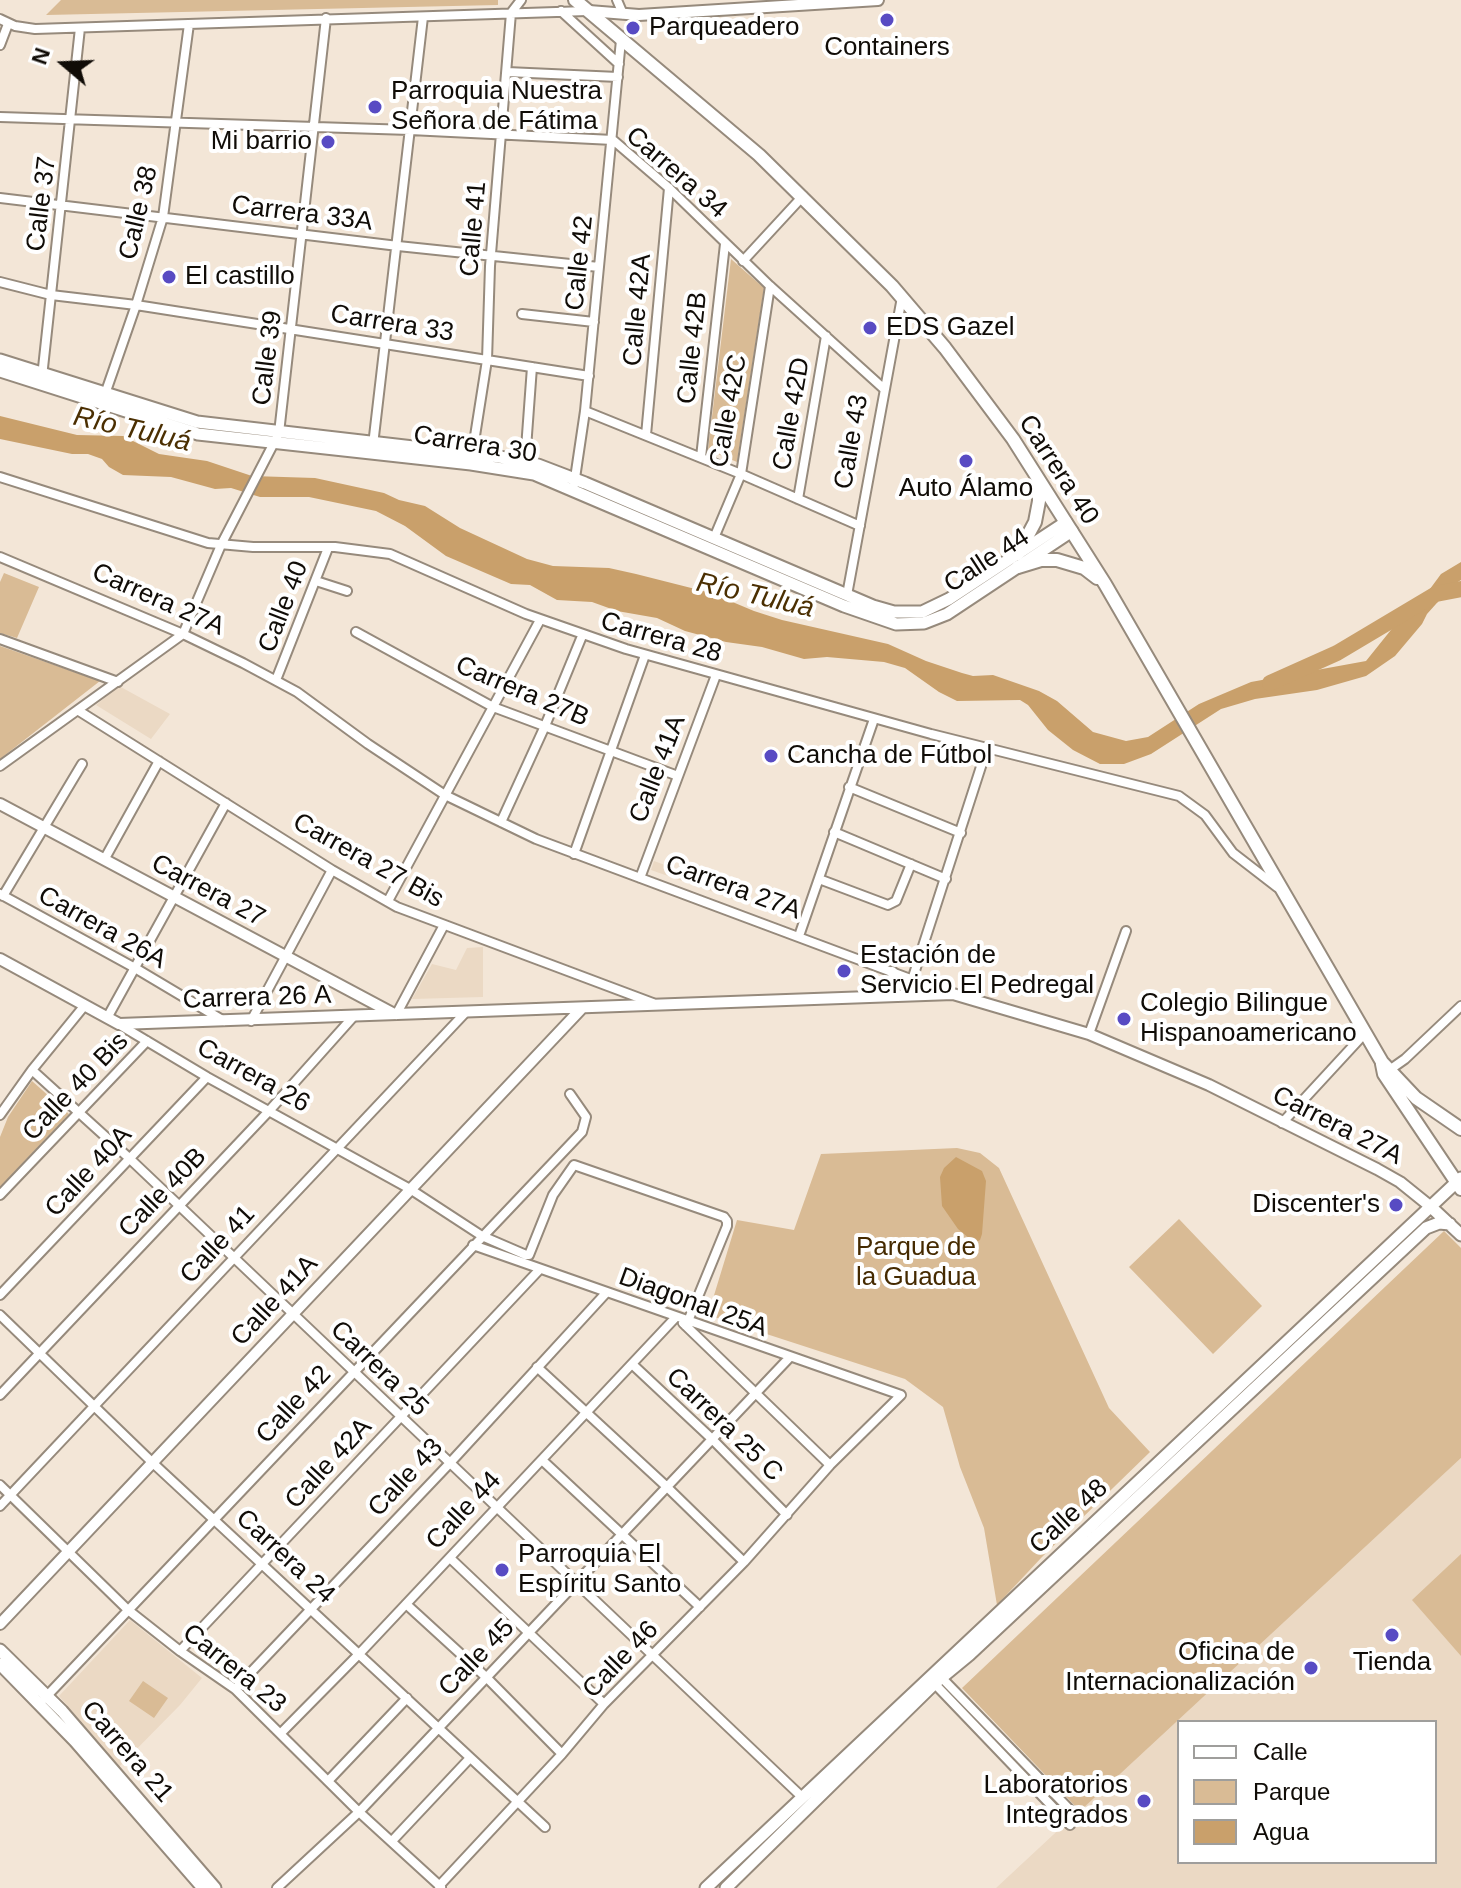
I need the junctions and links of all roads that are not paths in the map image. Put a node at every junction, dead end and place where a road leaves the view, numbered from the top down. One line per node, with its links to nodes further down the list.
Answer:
1 (521, 0): 8 (street)
2 (575, 0): 7 (main road, Carrera 40)
3 (617, 0): 9 (street)
4 (878, 0): 5 (street)
5 (779, 4): 9 (street)
6 (561, 11): 7 (street); 8 (street); 17 (street)
7 (587, 11): 9 (street); 15 (main road, Carrera 40)
8 (511, 13): 10 (street); 18 (street, Calle 41)
9 (623, 14)
10 (423, 17): 11 (street); 24 (street)
11 (326, 18): 13 (street); 23 (street, Calle 39)
12 (4, 21): 14 (street); 16 (street)
13 (189, 24): 14 (street); 22 (street, Calle 38)
14 (80, 28): 21 (street, Calle 37)
15 (621, 40): 17 (street, Calle 42); 28 (main road, Carrera 40)
16 (0, 45)
17 (619, 64): 19 (street, Calle 42)
18 (507, 72): 19 (street); 25 (street, Calle 41)
19 (618, 77): 26 (street, Calle 42)
20 (0, 117): 21 (street, Carrera 34)
21 (72, 119): 22 (street, Carrera 34); 30 (street, Calle 37)
22 (176, 123): 23 (street, Carrera 34); 31 (street, Calle 38)
23 (314, 127): 24 (street, Carrera 34); 32 (street, Calle 39)
24 (410, 130): 25 (street, Carrera 34); 34 (street)
25 (502, 136): 26 (street, Carrera 34); 35 (street, Calle 41)
26 (613, 140): 27 (street, Carrera 34); 37 (street, Calle 42)
27 (669, 188): 33 (street, Carrera 34); 57 (street, Calle 42A)
28 (803, 196): 36 (street); 41 (main road, Carrera 40)
29 (0, 198): 30 (street, Carrera 33A)
30 (62, 205): 31 (street, Carrera 33A); 40 (street, Calle 37)
31 (163, 217): 32 (street, Carrera 33A); 42 (street, Calle 38)
32 (302, 234): 34 (street, Carrera 33A); 45 (street, Calle 39)
33 (725, 244): 36 (street, Carrera 34); 60 (street, Calle 42B)
34 (398, 246): 35 (street, Carrera 33A); 47 (street)
35 (491, 256): 37 (street, Carrera 33A); 49 (street, Calle 41)
36 (743, 261): 39 (street, Carrera 34)
37 (599, 267): 44 (street, Calle 42)
38 (0, 282): 40 (street, Carrera 33)
39 (770, 286): 46 (street, Carrera 34); 63 (street, Calle 42C)
40 (51, 295): 42 (street, Carrera 33); 53 (street, Calle 37)
41 (902, 296): 54 (street, Calle 43); 65 (main road, Carrera 40)
42 (136, 305): 45 (street, Carrera 33); 55 (street, Calle 38)
43 (522, 314): 44 (street)
44 (594, 322): 52 (street, Calle 42)
45 (292, 329): 47 (street, Carrera 33); 58 (street, Calle 39)
46 (826, 336): 54 (street, Carrera 34); 67 (street, Calle 42D)
47 (386, 343): 49 (street, Carrera 33); 59 (street)
48 (0, 360): 53 (main road, Carrera 30)
49 (487, 360): 50 (street, Carrera 33); 61 (street, Calle 41)
50 (532, 367): 52 (street, Carrera 33); 62 (street)
51 (0, 371): 53 (main road, Carrera 30)
52 (589, 376): 56 (street, Calle 42)
53 (41, 379): 55 (main road, Carrera 30)
54 (883, 388): 68 (street, Calle 43)
55 (103, 400): 58 (main road, Carrera 30)
56 (585, 411): 57 (street); 66 (street, Calle 42)
57 (646, 435): 60 (street)
58 (276, 438): 59 (main road, Carrera 30); 71 (street, Calle 39)
59 (372, 448): 61 (main road, Carrera 30)
60 (701, 457): 63 (street)
61 (471, 459): 62 (main road, Carrera 30); 66 (main road, Carrera 30)
62 (525, 462): 66 (main road, Carrera 30)
63 (741, 474): 67 (street); 70 (street, Calle 42C)
64 (0, 477): 71 (street, Carrera 28)
65 (1039, 480): 69 (main road, Carrera 40); 74 (main road)
66 (574, 484): 70 (main road, Carrera 30)
67 (798, 499): 68 (street)
68 (860, 526): 78 (street, Calle 43)
69 (1069, 527): 74 (main road, Calle 44); 76 (main road, Carrera 40)
70 (719, 544): 78 (main road, Carrera 30); 80 (main road, Carrera 30)
71 (221, 545): 72 (street, Carrera 28); 83 (street, Calle 39)
72 (328, 548): 75 (street, Calle 40); 81 (street, Carrera 28)
73 (0, 557): 83 (street, Carrera 27A)
74 (1018, 560): 76 (main road); 79 (main road, Calle 44)
75 (316, 581): 77 (street); 88 (street, Calle 40)
76 (1105, 584): 115 (main road, Carrera 40)
77 (347, 591)
78 (847, 595): 80 (main road, Carrera 30)
79 (923, 617): 80 (main road, Carrera 30)
80 (901, 618)
81 (540, 620): 84 (street, Carrera 28); 90 (street)
82 (356, 632): 90 (street, Carrera 27B)
83 (183, 634): 88 (street, Carrera 27A); 89 (street)
84 (582, 636): 86 (street, Carrera 28); 93 (street)
85 (0, 639): 89 (street)
86 (645, 655): 87 (street, Carrera 28); 95 (street)
87 (716, 675): 92 (street, Carrera 28); 99 (street, Calle 41A)
88 (276, 680): 101 (street, Carrera 27A)
89 (118, 682): 91 (street)
90 (493, 707): 93 (street, Carrera 27B); 101 (street)
91 (79, 711): 96 (street, Carrera 27 Bis); 98 (street)
92 (874, 719): 94 (street, Carrera 28); 100 (street)
93 (545, 726): 95 (street, Carrera 27B); 104 (street)
94 (987, 748): 107 (street); 115 (street, Carrera 28)
95 (611, 751): 99 (street, Carrera 27B); 108 (street)
96 (159, 761): 102 (street, Carrera 27 Bis); 109 (street)
97 (82, 764): 105 (street)
98 (0, 766)
99 (678, 776): 112 (street, Calle 41A)
100 (849, 787): 106 (street); 107 (street)
101 (445, 795): 104 (street, Carrera 27A); 118 (street)
102 (226, 803): 111 (street, Carrera 27 Bis); 117 (street)
103 (0, 804): 105 (street, Carrera 27)
104 (501, 822): 108 (street, Carrera 27A)
105 (44, 827): 109 (street, Carrera 27); 116 (street)
106 (834, 832): 110 (street); 113 (street)
107 (961, 833): 114 (street)
108 (574, 854): 112 (street, Carrera 27A)
109 (104, 860): 117 (street, Carrera 27)
110 (911, 864): 113 (street); 114 (street)
111 (332, 870): 118 (street, Carrera 27 Bis); 122 (street)
112 (640, 878): 121 (street, Carrera 27A)
113 (819, 879): 121 (street)
114 (946, 879): 126 (street)
115 (1284, 893): 140 (main road, Carrera 40)
116 (2, 895): 124 (street, Carrera 26A)
117 (174, 896): 122 (street, Carrera 27); 124 (street)
118 (388, 901): 119 (street, Carrera 27 Bis)
119 (444, 925): 130 (street, Carrera 27 Bis); 134 (street)
120 (1126, 931): 141 (street)
121 (799, 936): 125 (street, Carrera 27A)
122 (285, 957): 134 (street, Carrera 27); 138 (street)
123 (0, 959): 129 (street, Carrera 26)
124 (135, 968): 136 (street); 137 (street, Carrera 26A)
125 (892, 972): 126 (street, Carrera 27A); 128 (street)
126 (912, 980): 127 (street, Carrera 27A)
127 (953, 994): 128 (street, Carrera 26 A); 141 (street, Carrera 27A)
128 (886, 996): 130 (street, Carrera 26 A)
129 (85, 1005): 136 (street, Carrera 26); 144 (street)
130 (658, 1005): 132 (street, Carrera 26 A)
131 (1461, 1006): 143 (street)
132 (582, 1008): 133 (street, Carrera 26 A); 155 (street, Calle 41A)
133 (465, 1013): 134 (street, Carrera 26 A); 152 (street, Calle 41)
134 (396, 1015): 135 (street, Carrera 26 A)
135 (353, 1017): 138 (street, Carrera 26 A); 147 (street, Calle 40B)
136 (107, 1018): 139 (street, Carrera 26)
137 (224, 1021): 138 (street, Carrera 26 A); 139 (street, Carrera 26 A)
138 (251, 1021)
139 (119, 1024): 142 (street, Carrera 26)
140 (1366, 1032): 143 (main road, Carrera 40); 150 (street)
141 (1089, 1034): 150 (street, Carrera 27A)
142 (147, 1041): 145 (street, Carrera 26); 149 (street, Calle 40 Bis)
143 (1385, 1068): 151 (main road, Carrera 40); 154 (main road, Carrera 40)
144 (32, 1070): 148 (street); 149 (street, Carrera 25)
145 (207, 1077): 147 (street, Carrera 26); 153 (street, Calle 40A)
146 (570, 1094): 161 (street, Calle 42)
147 (269, 1111): 152 (street, Carrera 26); 157 (street, Calle 40B)
148 (0, 1113)
149 (79, 1113): 153 (street, Carrera 25); 156 (street, Calle 40 Bis)
150 (1282, 1123): 158 (street, Carrera 27A)
151 (1461, 1129)
152 (336, 1147): 155 (street, Carrera 26); 163 (street, Calle 41)
153 (129, 1158): 157 (street, Carrera 25); 166 (street, Calle 40A)
154 (1460, 1183): 158 (main road, Calle 48)
155 (410, 1189): 161 (street, Carrera 26); 168 (street, Calle 41A)
156 (0, 1195)
157 (179, 1205): 163 (street, Carrera 25); 171 (street, Calle 40B)
158 (1431, 1207): 159 (main road, Carrera 27A); 212 (main road, Calle 48)
159 (1450, 1224): 160 (main road, Carrera 27A); 212 (main road, Calle 48)
160 (1461, 1235)
161 (482, 1236): 162 (street, Calle 42); 170 (street, Carrera 26)
162 (473, 1245): 164 (street, Diagonal 25A); 175 (street, Calle 42)
163 (234, 1257): 168 (street, Carrera 25); 179 (street, Calle 41)
164 (540, 1269): 165 (street, Diagonal 25A); 181 (street, Calle 42A)
165 (606, 1293): 169 (street, Diagonal 25A); 174 (street, Calle 43)
166 (0, 1295)
167 (0, 1315): 171 (street, Carrera 24)
168 (292, 1315): 175 (street, Carrera 25); 184 (street, Calle 41A)
169 (676, 1317): 170 (street, Diagonal 25A); 173 (street, Calle 44)
170 (688, 1324): 172 (street, Diagonal 25A); 176 (street)
171 (41, 1352): 177 (street, Calle 40B); 179 (street, Carrera 24)
172 (789, 1358): 176 (street, Calle 45); 178 (street, Diagonal 25A)
173 (632, 1364): 180 (street, Calle 44); 182 (street, Carrera 25 C)
174 (537, 1367): 180 (street); 185 (street, Calle 43)
175 (352, 1372): 181 (street, Carrera 25); 193 (street, Calle 42)
176 (755, 1394): 182 (street, Calle 45); 186 (street)
177 (0, 1395)
178 (901, 1395): 186 (street, Calle 46)
179 (94, 1405): 184 (street, Carrera 24); 189 (street, Calle 41)
180 (587, 1412): 183 (street, Calle 44); 188 (street)
181 (400, 1418): 185 (street, Carrera 25); 198 (street, Calle 42A)
182 (712, 1439): 188 (street, Calle 45); 192 (street, Carrera 25 C)
183 (542, 1460): 191 (street, Calle 44); 194 (street)
184 (153, 1463): 193 (street, Carrera 24); 195 (street, Calle 41A)
185 (449, 1464): 191 (street, Carrera 25); 202 (street, Calle 43)
186 (830, 1465): 192 (street, Calle 46)
187 (0, 1485): 189 (street, Carrera 23)
188 (667, 1487): 194 (street, Calle 45); 197 (street)
189 (11, 1495): 190 (street, Calle 41); 195 (street, Carrera 23)
190 (0, 1506)
191 (496, 1509): 196 (street, Calle 44); 199 (street, Carrera 25)
192 (787, 1515): 197 (street, Calle 46)
193 (215, 1519): 198 (street, Carrera 24); 203 (street, Calle 42)
194 (623, 1534): 199 (street, Calle 45); 201 (street)
195 (70, 1552): 203 (street, Carrera 23); 204 (street, Calle 41A)
196 (450, 1558): 200 (street, Calle 44); 205 (street)
197 (744, 1562): 201 (street, Calle 46)
198 (263, 1563): 202 (street, Carrera 24); 207 (street, Calle 42A)
199 (576, 1584): 205 (street, Calle 45); 209 (street, Carrera 25)
200 (406, 1604): 208 (street, Calle 44); 211 (street)
201 (700, 1607): 209 (street, Calle 46)
202 (313, 1609): 208 (street, Carrera 24); 213 (street, Calle 43)
203 (128, 1610): 207 (street, Carrera 23); 215 (street, Calle 42)
204 (0, 1624)
205 (529, 1633): 211 (street, Calle 45); 216 (street)
206 (0, 1650): 215 (main road, Carrera 21)
207 (180, 1651): 213 (street, Carrera 23)
208 (360, 1653): 214 (street, Carrera 24); 218 (street, Calle 44)
209 (653, 1655): 216 (street, Calle 46); 222 (street, Carrera 25)
210 (0, 1664): 215 (main road, Carrera 21)
211 (487, 1678): 217 (street, Calle 45); 219 (street)
212 (935, 1678): 222 (main road, Calle 48); 225 (street); 226 (street); 234 (main road, Calle 48)
213 (235, 1689): 218 (street, Carrera 23)
214 (407, 1698): 217 (street, Carrera 24); 221 (street)
215 (44, 1699): 230 (main road, Carrera 21); 231 (main road, Carrera 21)
216 (604, 1704): 219 (street, Calle 46)
217 (438, 1728): 220 (street, Carrera 24); 224 (street, Calle 45)
218 (281, 1733): 221 (street, Carrera 23)
219 (562, 1754): 223 (street, Calle 46)
220 (470, 1758): 223 (street, Carrera 24); 228 (street)
221 (329, 1780): 224 (street, Carrera 23)
222 (802, 1797): 233 (main road, Calle 48)
223 (517, 1802): 227 (street, Carrera 24); 229 (street, Calle 46)
224 (359, 1812): 228 (street, Carrera 23); 232 (street, Calle 45)
225 (1077, 1817)
226 (1070, 1825)
227 (545, 1827)
228 (392, 1841): 229 (street, Carrera 23)
229 (440, 1887)
230 (203, 1888)
231 (215, 1888)
232 (277, 1888)
233 (706, 1888)
234 (726, 1888)

